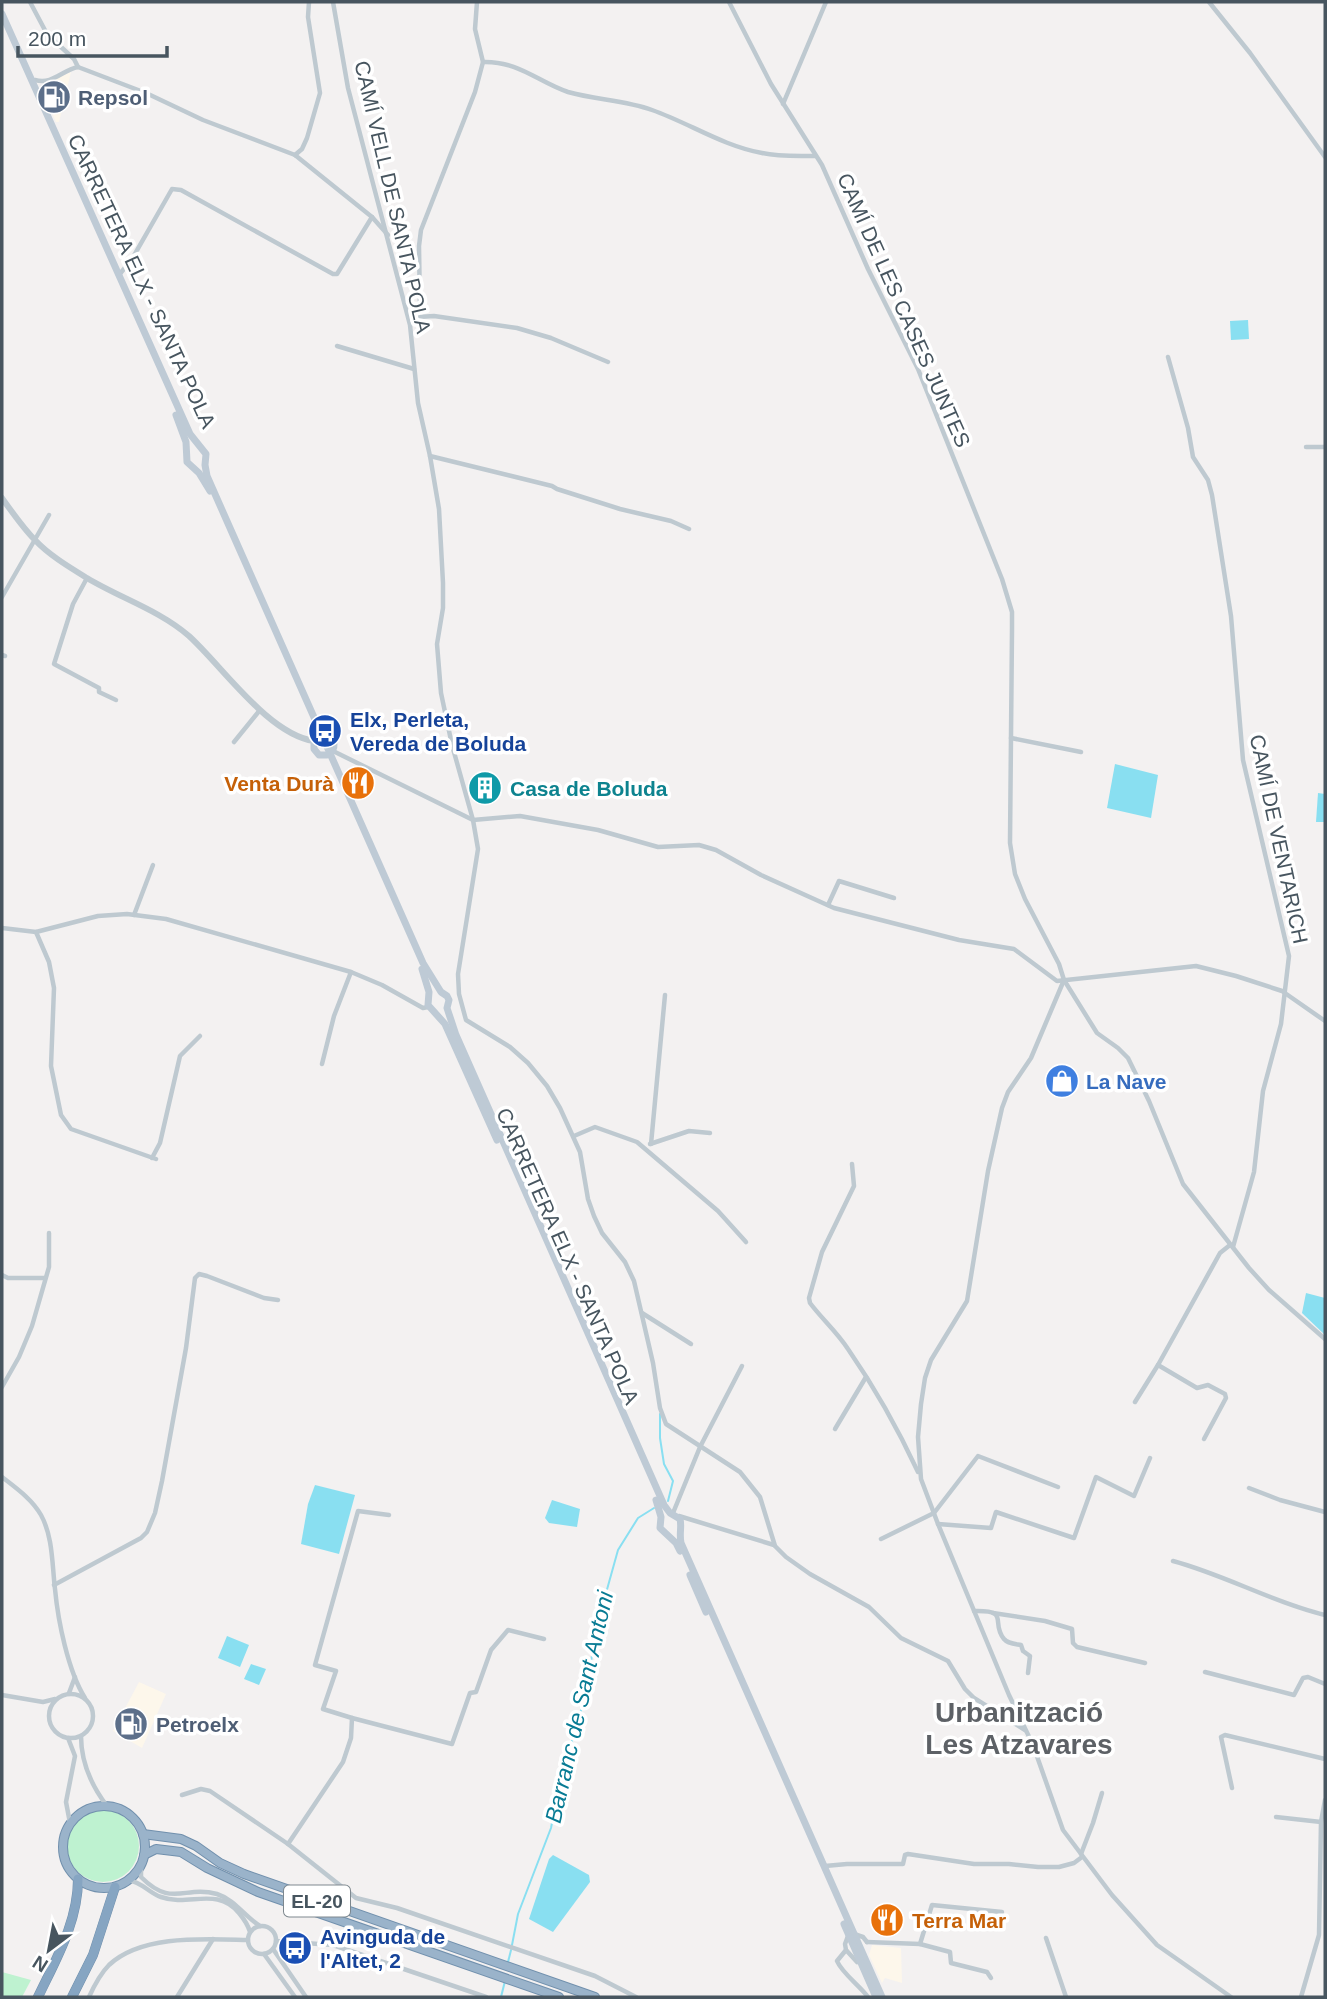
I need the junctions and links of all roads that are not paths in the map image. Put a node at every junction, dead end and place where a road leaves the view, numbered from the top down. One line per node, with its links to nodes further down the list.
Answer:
1 (30, 2): 11 (street)
2 (309, 2): 14 (street)
3 (334, 2): 18 (street, CAMÍ VELL DE SANTA POLA)
4 (477, 2): 10 (street)
5 (729, 2): 13 (street, CAMÍ DE LES CASES JUNTES)
6 (826, 2): 13 (street)
7 (1209, 2): 16 (street)
8 (2, 15): 19 (main road, CARRETERA ELX - SANTA POLA)
9 (2, 22): 29 (main road, CARRETERA ELX - SANTA POLA)
10 (483, 62): 15 (street); 20 (street)
11 (78, 67): 12 (street); 14 (street)
12 (35, 80)
13 (783, 104): 15 (street, CAMÍ DE LES CASES JUNTES)
14 (295, 155): 17 (street)
15 (816, 156): 42 (street, CAMÍ DE LES CASES JUNTES)
16 (1325, 157)
17 (372, 217): 18 (street); 19 (street)
18 (389, 236): 21 (street, CAMÍ VELL DE SANTA POLA)
19 (118, 275): 28 (main road, CARRETERA ELX - SANTA POLA)
20 (418, 317): 21 (street); 24 (street)
21 (410, 325): 25 (street, CAMÍ VELL DE SANTA POLA)
22 (337, 346): 25 (street)
23 (1168, 357): 55 (street, CAMÍ DE VENTARICH)
24 (608, 362)
25 (414, 369): 30 (street, CAMÍ VELL DE SANTA POLA)
26 (1306, 447): 27 (street)
27 (1325, 447)
28 (200, 448): 29 (main road); 31 (main road)
29 (187, 452): 32 (main road)
30 (430, 456): 35 (street); 46 (street, CAMÍ VELL DE SANTA POLA)
31 (205, 465): 32 (main road); 41 (main road)
32 (194, 468): 41 (main road)
33 (2, 498): 36 (street)
34 (49, 515): 36 (street)
35 (689, 529)
36 (34, 540): 37 (street); 38 (street)
37 (87, 578): 39 (street); 40 (street)
38 (2, 597)
39 (116, 700)
40 (260, 710): 41 (street); 43 (street)
41 (318, 738): 45 (main road); 45 (main road)
42 (1011, 738): 44 (street); 54 (street, CAMÍ DE LES CASES JUNTES)
43 (234, 742)
44 (1081, 752)
45 (330, 753): 46 (street); 56 (main road); 58 (main road)
46 (473, 820): 49 (street); 59 (street, CAMÍ VELL DE SANTA POLA)
47 (153, 865): 50 (street)
48 (894, 898): 49 (street)
49 (828, 905): 54 (street)
50 (134, 915): 52 (street); 53 (street)
51 (2, 928): 52 (street)
52 (36, 932): 65 (street)
53 (351, 972): 62 (street); 66 (street)
54 (1065, 980): 55 (street); 74 (street, CAMÍ DE LES CASES JUNTES); 91 (street)
55 (1285, 993): 64 (street); 74 (street, CAMÍ DE VENTARICH)
56 (444, 994): 58 (main road); 59 (street); 61 (main road)
57 (665, 995): 69 (street)
58 (429, 996): 62 (main road)
59 (460, 997): 60 (street, CAMÍ VELL DE SANTA POLA)
60 (462, 1004): 61 (street); 68 (street, CAMÍ VELL DE SANTA POLA)
61 (448, 1006): 63 (main road); 96 (main road, CARRETERA ELX - SANTA POLA)
62 (429, 1007): 63 (main road)
63 (437, 1012): 98 (main road, CARRETERA ELX - SANTA POLA)
64 (1325, 1021)
65 (200, 1036)
66 (322, 1064)
67 (709, 1133): 69 (street)
68 (573, 1136): 70 (street); 78 (street, CAMÍ VELL DE SANTA POLA)
69 (651, 1144): 70 (street)
70 (642, 1147): 73 (street)
71 (852, 1164): 83 (street)
72 (49, 1233): 76 (street)
73 (746, 1242)
74 (1231, 1246): 79 (street, CAMÍ DE LES CASES JUNTES); 81 (street)
75 (2, 1275): 76 (street)
76 (45, 1278): 84 (street)
77 (278, 1300): 105 (street)
78 (642, 1313): 80 (street); 88 (street, CAMÍ VELL DE SANTA POLA)
79 (1325, 1339)
80 (691, 1343)
81 (1158, 1365): 85 (street); 87 (street)
82 (742, 1366): 88 (street)
83 (866, 1377): 86 (street); 91 (street)
84 (2, 1387)
85 (1135, 1402)
86 (835, 1429)
87 (1203, 1439)
88 (700, 1447): 96 (street); 103 (street, CAMÍ VELL DE SANTA POLA)
89 (1150, 1458): 99 (street)
90 (2, 1477): 105 (street)
91 (921, 1479): 95 (street)
92 (1058, 1487): 95 (street)
93 (1249, 1488): 94 (street)
94 (1325, 1512)
95 (934, 1513): 99 (street); 102 (street)
96 (674, 1514): 98 (main road); 100 (main road); 103 (street)
97 (389, 1516): 121 (street)
98 (662, 1517): 101 (main road)
99 (938, 1524): 106 (street)
100 (679, 1531): 101 (main road); 139 (main road)
101 (669, 1535): 146 (main road)
102 (881, 1539)
103 (775, 1546): 122 (street)
104 (1173, 1561): 108 (street)
105 (54, 1586): 113 (street)
106 (974, 1611): 107 (street); 122 (street)
107 (993, 1613): 110 (street); 112 (street)
108 (1325, 1615)
109 (544, 1639): 121 (street)
110 (1145, 1663)
111 (1205, 1672): 114 (street)
112 (1028, 1673)
113 (75, 1676): 115 (street); 117 (street)
114 (1325, 1685)
115 (69, 1693): 117 (street); 118 (street)
116 (2, 1695): 119 (street)
117 (85, 1698): 123 (street)
118 (55, 1699): 119 (street); 120 (street)
119 (29, 1700): 120 (street)
120 (49, 1712): 124 (street)
121 (352, 1718): 135 (street)
122 (1025, 1730): 137 (street)
123 (81, 1736): 124 (street); 130 (street)
124 (68, 1738): 133 (street)
125 (1325, 1759): 126 (street)
126 (1232, 1788)
127 (1102, 1793): 137 (street)
128 (182, 1795): 135 (street)
129 (1325, 1800): 132 (street)
130 (107, 1806): 133 (highway); 134 (highway)
131 (1276, 1817): 132 (street)
132 (1321, 1822): 175 (street)
133 (71, 1823): 140 (highway)
134 (143, 1834): 136 (highway); 168 (highway, EL-20)
135 (288, 1844): 169 (street)
136 (144, 1855): 138 (highway); 167 (highway, EL-20)
137 (1081, 1856): 139 (street); 174 (street)
138 (141, 1865): 141 (highway); 144 (street)
139 (824, 1866): 146 (main road)
140 (78, 1879): 142 (highway); 160 (highway)
141 (128, 1880): 142 (highway); 145 (street)
142 (115, 1887): 161 (highway)
143 (1002, 1912): 152 (street)
144 (260, 1926): 145 (street); 150 (street)
145 (250, 1932): 149 (street)
146 (851, 1935): 151 (street); 154 (street); 156 (main road); 157 (main road)
147 (1046, 1938): 173 (street)
148 (213, 1939): 149 (street); 162 (street); 163 (street)
149 (248, 1940): 155 (street)
150 (276, 1941): 153 (street); 159 (street)
151 (867, 1942): 152 (street); 156 (street)
152 (920, 1944): 158 (street)
153 (273, 1949): 155 (street); 165 (street)
154 (846, 1950): 157 (street); 170 (street)
155 (264, 1954): 164 (street)
156 (862, 1954): 172 (main road)
157 (865, 1974): 171 (main road)
158 (991, 1978)
159 (479, 1996): 166 (street)
160 (38, 1997)
161 (72, 1997)
162 (89, 1997)
163 (177, 1997)
164 (295, 1997)
165 (306, 1997)
166 (486, 1997)
167 (559, 1997)
168 (595, 1997)
169 (636, 1997)
170 (868, 1997)
171 (876, 1997)
172 (882, 1997)
173 (1066, 1997)
174 (1231, 1997)
175 (1301, 1997)

